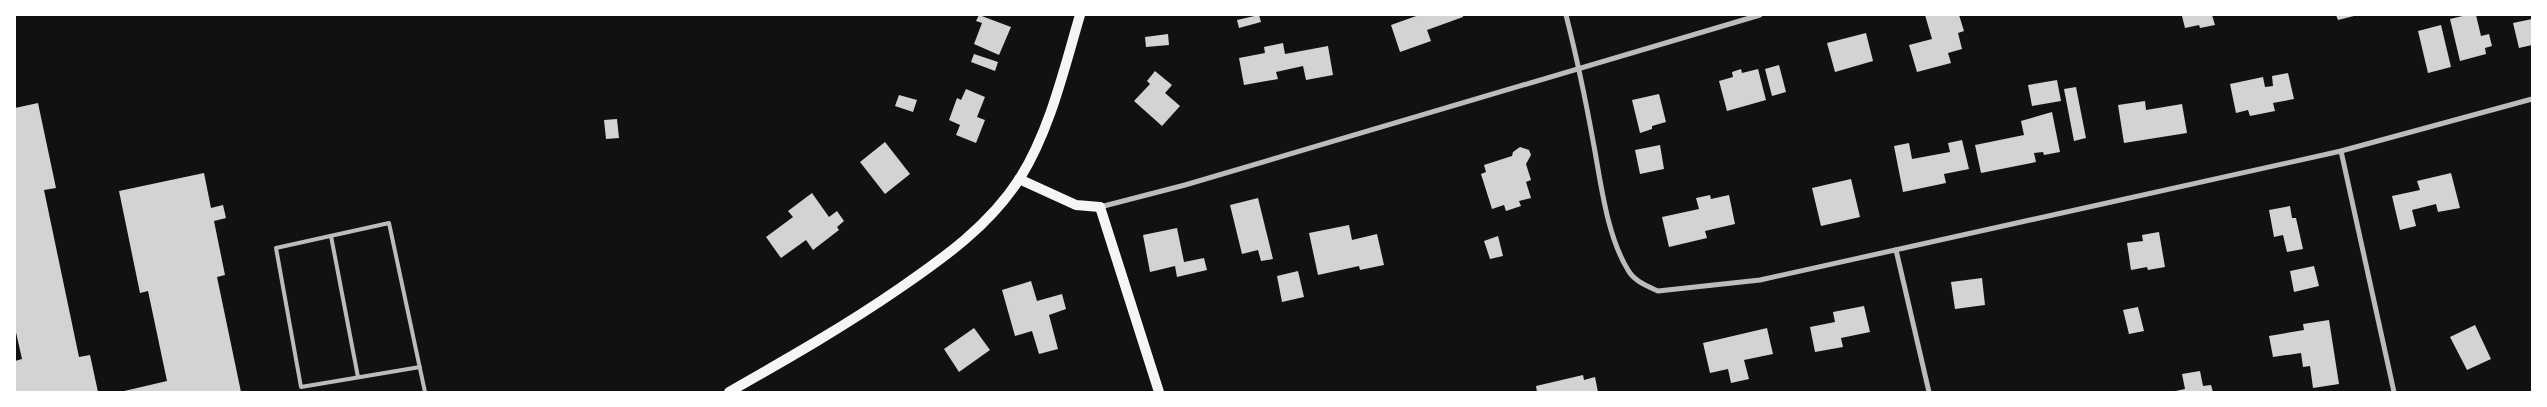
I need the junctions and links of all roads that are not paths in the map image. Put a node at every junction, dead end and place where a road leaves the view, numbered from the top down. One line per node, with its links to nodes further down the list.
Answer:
1 (1080, 15): 7 (main road)
2 (1566, 15): 4 (street)
3 (1760, 15): 4 (street)
4 (1579, 67): 8 (street); 10 (street)
5 (2532, 99): 6 (street)
6 (2342, 151): 10 (street); 17 (street)
7 (1019, 179): 8 (main road); 14 (main road)
8 (1100, 207): 15 (main road)
9 (331, 236): 11 (lane); 12 (lane); 12 (lane)
10 (1896, 250): 16 (street)
11 (420, 367): 12 (lane); 13 (lane)
12 (358, 377)
13 (425, 392)
14 (729, 392)
15 (1159, 392)
16 (1929, 392)
17 (2394, 392)

